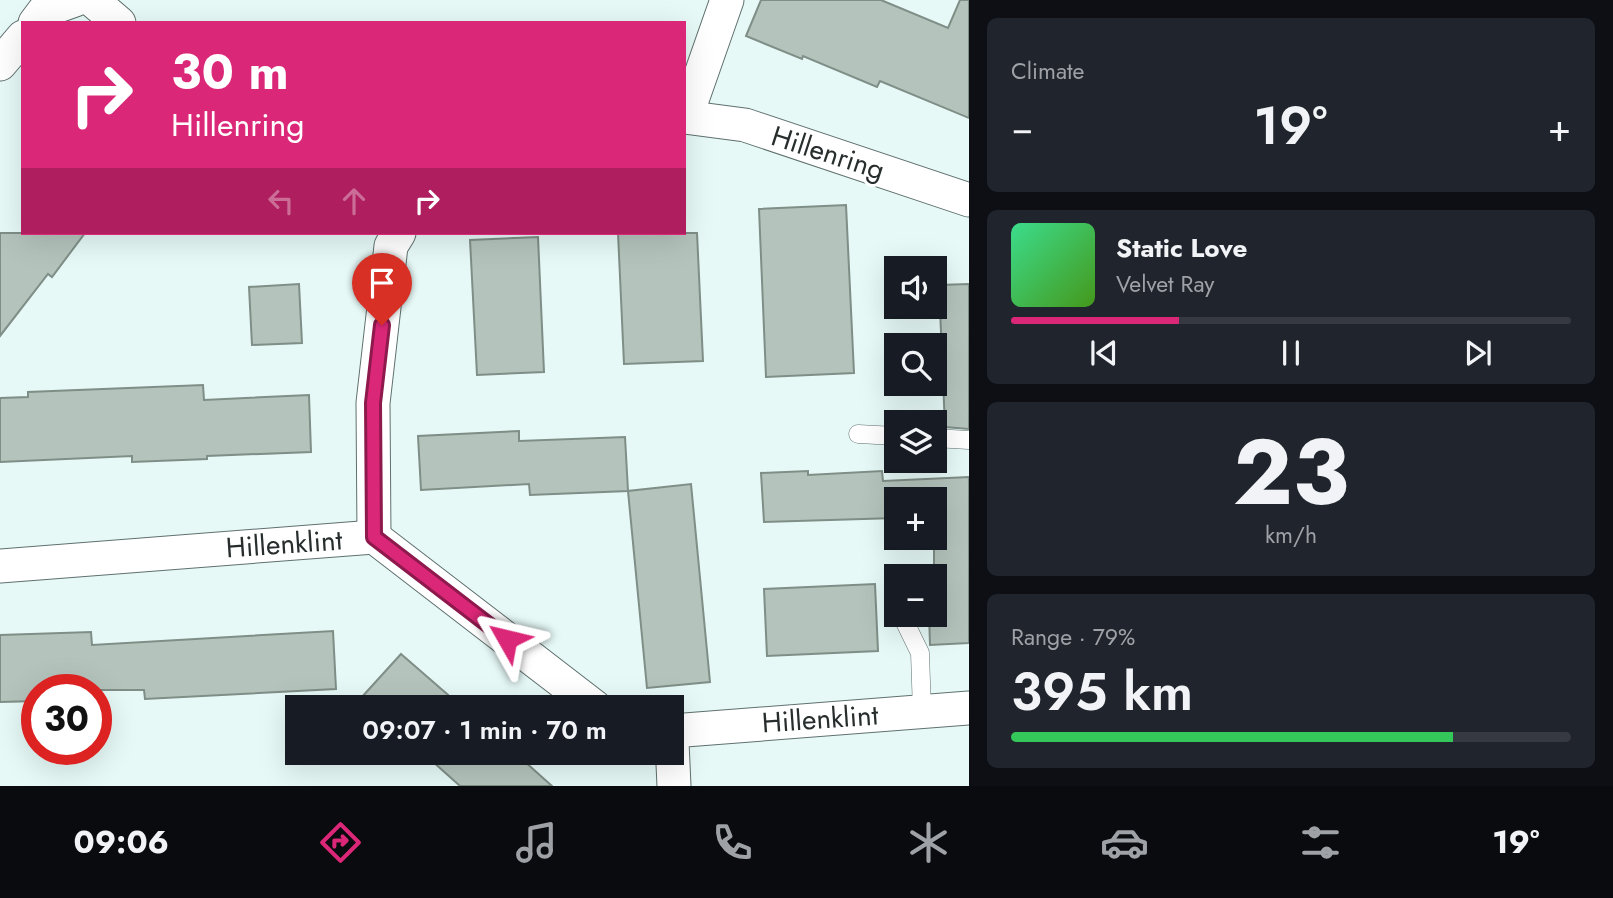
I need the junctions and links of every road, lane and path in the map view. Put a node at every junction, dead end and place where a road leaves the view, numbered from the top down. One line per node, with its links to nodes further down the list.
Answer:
1 (75, 0): 4 (street)
2 (92, 0): 5 (street)
3 (727, 0): 8 (street)
4 (37, 11)
5 (117, 21)
6 (21, 39): 7 (street)
7 (0, 64)
8 (686, 114)
9 (686, 117): 10 (street, Hillenring)
10 (969, 200)
11 (388, 237): 16 (street)
12 (858, 434): 13 (lane)
13 (884, 435)
14 (947, 439): 15 (lane)
15 (969, 440)
16 (374, 537): 17 (street, Hillenklint); 19 (street, Hillenklint)
17 (0, 566)
18 (907, 627): 21 (lane)
19 (579, 695)
20 (969, 708): 21 (street, Hillenklint)
21 (922, 711): 22 (street, Hillenklint)
22 (684, 730)
23 (673, 765): 24 (street)
24 (674, 786)

